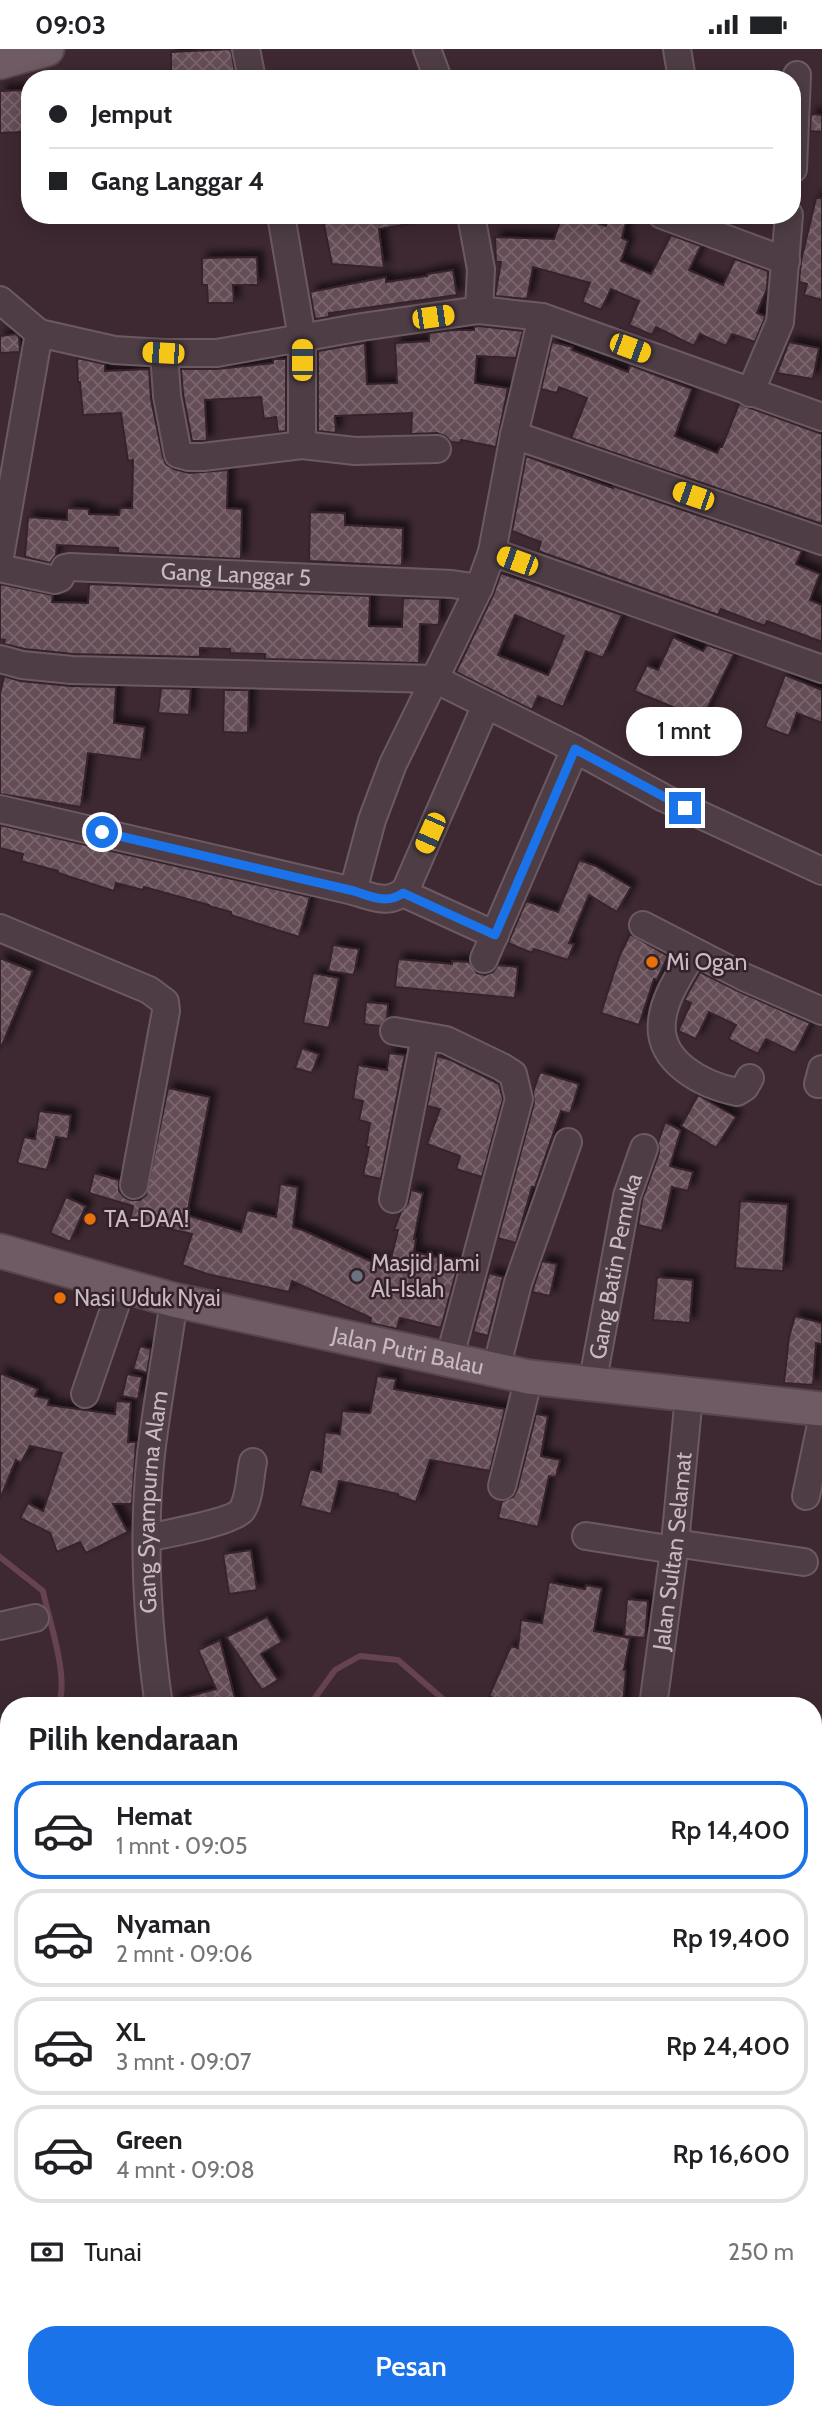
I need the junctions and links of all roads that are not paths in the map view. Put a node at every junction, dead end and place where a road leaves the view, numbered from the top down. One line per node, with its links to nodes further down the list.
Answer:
1 (47, 49): 5 (main road)
2 (246, 49): 6 (street)
3 (427, 49): 7 (street)
4 (677, 49): 8 (street)
5 (0, 62)
6 (250, 70)
7 (435, 70)
8 (680, 70)
9 (283, 224): 18 (street)
10 (473, 224): 15 (street)
11 (686, 224): 13 (street)
12 (788, 224): 13 (street)
13 (786, 261): 20 (street)
14 (0, 300): 17 (street)
15 (479, 310): 16 (street); 18 (street)
16 (542, 317): 20 (street); 22 (street)
17 (38, 333): 19 (street); 27 (street)
18 (302, 338): 19 (street); 23 (street)
19 (163, 353): 23 (street)
20 (750, 393): 21 (street)
21 (822, 417)
22 (514, 435): 25 (street); 26 (street)
23 (302, 445): 24 (street)
24 (437, 449)
25 (822, 541)
26 (492, 552): 29 (street); 31 (street)
27 (0, 557)
28 (0, 566): 29 (street, Gang Langgar 5)
29 (479, 588): 32 (street)
30 (0, 659): 32 (street)
31 (822, 669)
32 (435, 679): 33 (street); 37 (street)
33 (486, 705): 34 (street); 38 (street)
34 (575, 749): 36 (street); 41 (street)
35 (0, 809): 37 (street)
36 (822, 871)
37 (354, 891): 38 (street)
38 (403, 893): 41 (street)
39 (643, 925): 42 (street)
40 (0, 928): 50 (street)
41 (495, 935): 43 (street)
42 (693, 951): 44 (street); 47 (street)
43 (485, 960)
44 (822, 1011)
45 (394, 1031): 46 (street)
46 (425, 1037): 51 (street); 55 (street)
47 (750, 1078)
48 (568, 1142): 56 (street)
49 (645, 1148): 58 (street, Gang Batin Pemuka)
50 (134, 1185)
51 (393, 1199)
52 (0, 1251): 53 (main road, Jalan Putri Balau)
53 (122, 1286): 54 (main road, Jalan Putri Balau); 59 (street)
54 (174, 1300): 55 (main road, Jalan Putri Balau); 67 (street, Gang Syampurna Alam)
55 (449, 1360): 56 (main road, Jalan Putri Balau)
56 (496, 1369): 57 (main road, Jalan Putri Balau)
57 (529, 1377): 58 (main road, Jalan Putri Balau); 64 (street)
58 (592, 1385): 60 (main road, Jalan Putri Balau)
59 (85, 1394)
60 (689, 1396): 61 (main road, Jalan Putri Balau); 68 (street, Jalan Sultan Selamat)
61 (822, 1409)
62 (822, 1420): 65 (street)
63 (253, 1462): 67 (street)
64 (502, 1486)
65 (806, 1496)
66 (586, 1536): 68 (street)
67 (147, 1538): 72 (street, Gang Syampurna Alam)
68 (675, 1547): 69 (street); 73 (street, Jalan Sultan Selamat)
69 (804, 1562)
70 (35, 1618): 71 (street)
71 (0, 1626)
72 (158, 1697)
73 (654, 1697)

